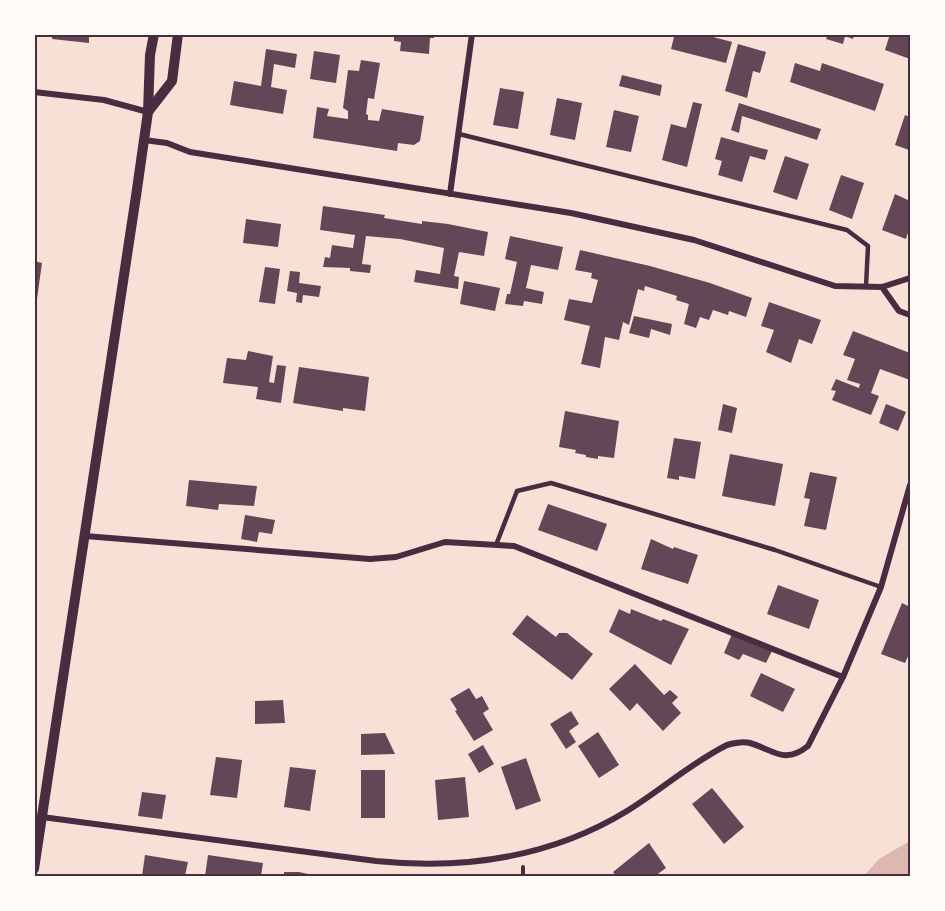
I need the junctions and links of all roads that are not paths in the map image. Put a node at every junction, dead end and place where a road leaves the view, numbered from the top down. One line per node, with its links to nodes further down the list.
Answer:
1 (154, 34): 5 (street)
2 (178, 34): 5 (street)
3 (472, 34): 6 (street)
4 (34, 92): 5 (street)
5 (148, 112): 7 (street)
6 (459, 134): 8 (street); 10 (lane)
7 (144, 140): 8 (street); 14 (street)
8 (450, 194): 10 (street)
9 (910, 278): 11 (street)
10 (866, 286): 11 (street)
11 (882, 287): 12 (street)
12 (910, 315)
13 (910, 485): 16 (street)
14 (85, 536): 15 (street); 18 (street)
15 (496, 545): 16 (lane); 17 (street)
16 (882, 587): 17 (street)
17 (843, 677): 18 (street)
18 (42, 817): 19 (street)
19 (34, 869)

